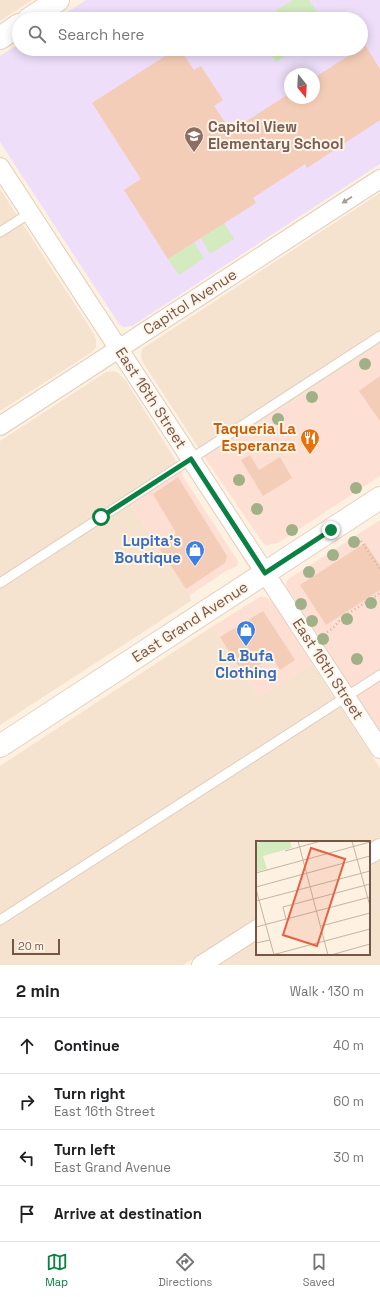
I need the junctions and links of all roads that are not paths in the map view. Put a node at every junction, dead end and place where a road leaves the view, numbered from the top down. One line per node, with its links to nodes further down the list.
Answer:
1 (58, 0): 2 (main road)
2 (40, 12)
3 (12, 30): 4 (main road)
4 (0, 38)
5 (0, 167): 7 (street, East 16th Street)
6 (380, 179): 10 (street, Capitol Avenue, one-way to 10)
7 (30, 213): 8 (lane); 10 (street, East 16th Street)
8 (0, 232)
9 (380, 336): 12 (lane)
10 (119, 348): 11 (street, Capitol Avenue); 12 (street, East 16th Street)
11 (0, 426)
12 (191, 459): 14 (street, East 16th Street); 15 (lane)
13 (380, 498): 14 (main road, East Grand Avenue)
14 (265, 573): 17 (street, East 16th Street); 18 (main road, East Grand Avenue)
15 (0, 583)
16 (380, 675): 17 (lane)
17 (346, 697): 19 (street, East 16th Street); 22 (lane)
18 (0, 746)
19 (380, 749)
20 (380, 848): 21 (street)
21 (370, 854)
22 (0, 920)
23 (256, 930): 24 (street)
24 (201, 965)

